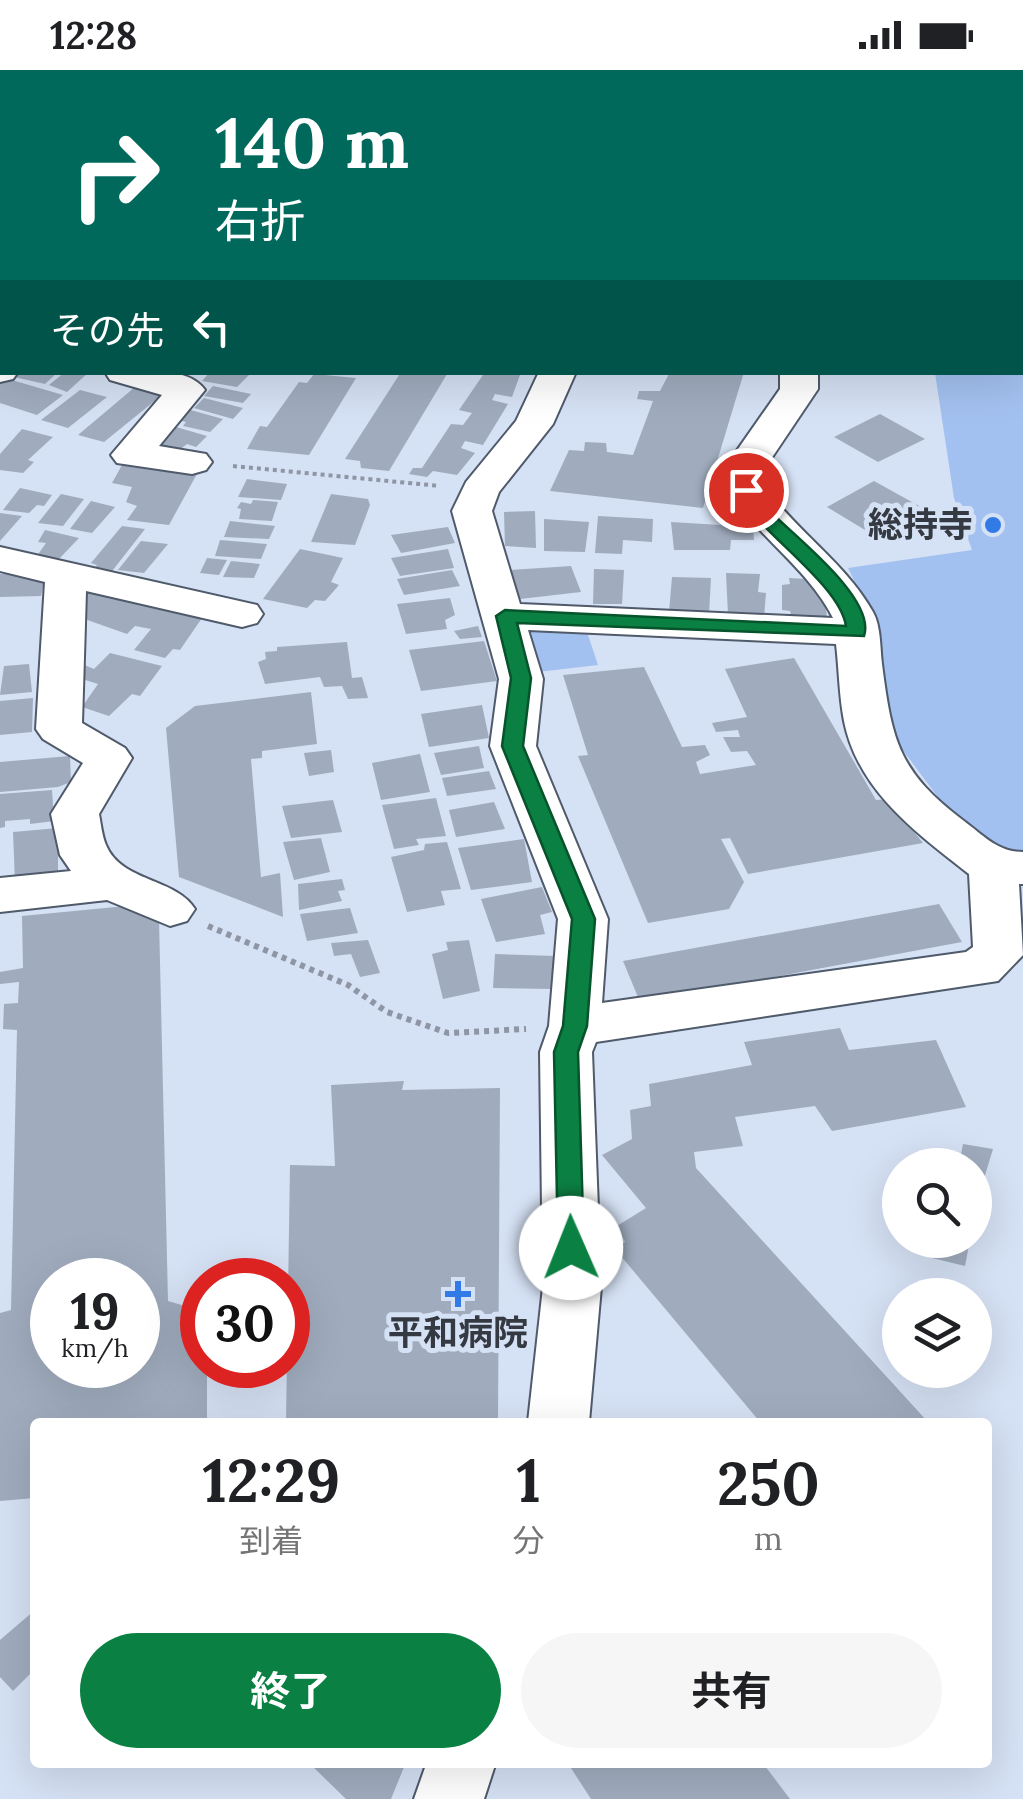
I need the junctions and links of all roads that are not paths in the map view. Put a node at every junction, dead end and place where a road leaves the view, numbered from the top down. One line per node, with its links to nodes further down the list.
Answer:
1 (134, 375): 4 (street)
2 (557, 375): 8 (street)
3 (799, 375): 9 (street)
4 (192, 462)
5 (0, 559): 6 (street)
6 (66, 571): 7 (street); 11 (street)
7 (242, 614)
8 (505, 616): 9 (street); 14 (street)
9 (857, 632): 10 (street)
10 (1008, 868): 14 (street)
11 (113, 883): 12 (street); 13 (street)
12 (0, 895)
13 (170, 909)
14 (575, 1026): 15 (street)
15 (559, 1418)
16 (460, 1768): 17 (street)
17 (449, 1799)

